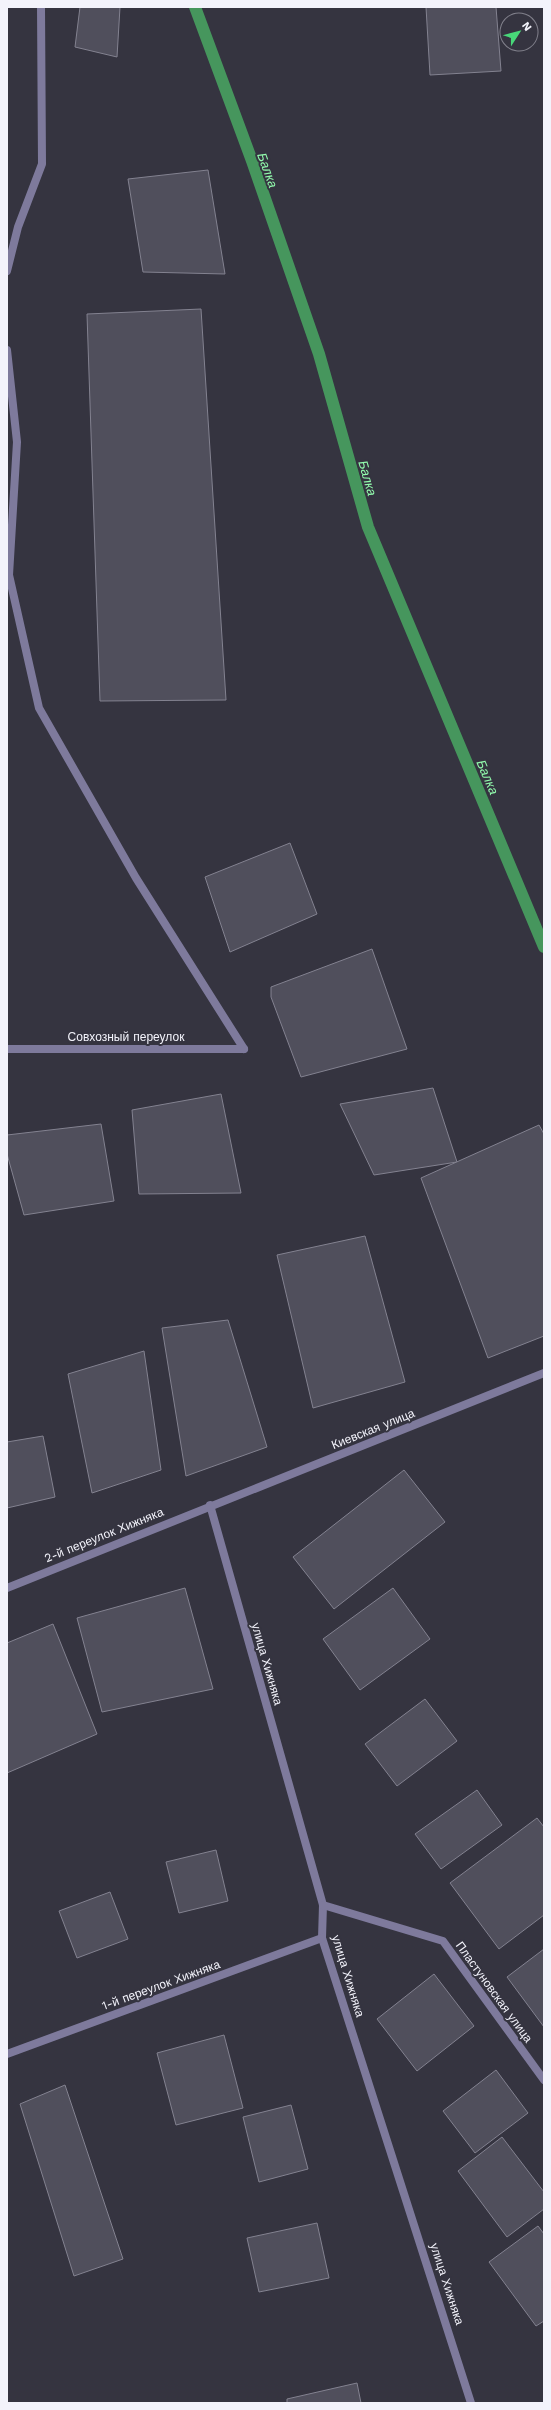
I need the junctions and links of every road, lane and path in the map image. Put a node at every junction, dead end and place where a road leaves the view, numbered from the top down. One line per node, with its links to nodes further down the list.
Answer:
1 (41, 7): 2 (street)
2 (7, 271)
3 (7, 350): 4 (street, Совхозный переулок)
4 (7, 1049)
5 (544, 1373): 6 (street, Киевская улица)
6 (210, 1505): 7 (street, 2-й переулок Хижняка); 8 (street, улица Хижняка)
7 (7, 1588)
8 (323, 1904): 9 (street, улица Хижняка); 11 (street, Пластуновская улица)
9 (322, 1938): 10 (street, 1-й переулок Хижняка); 12 (street, улица Хижняка)
10 (7, 2054)
11 (544, 2080)
12 (471, 2403)

